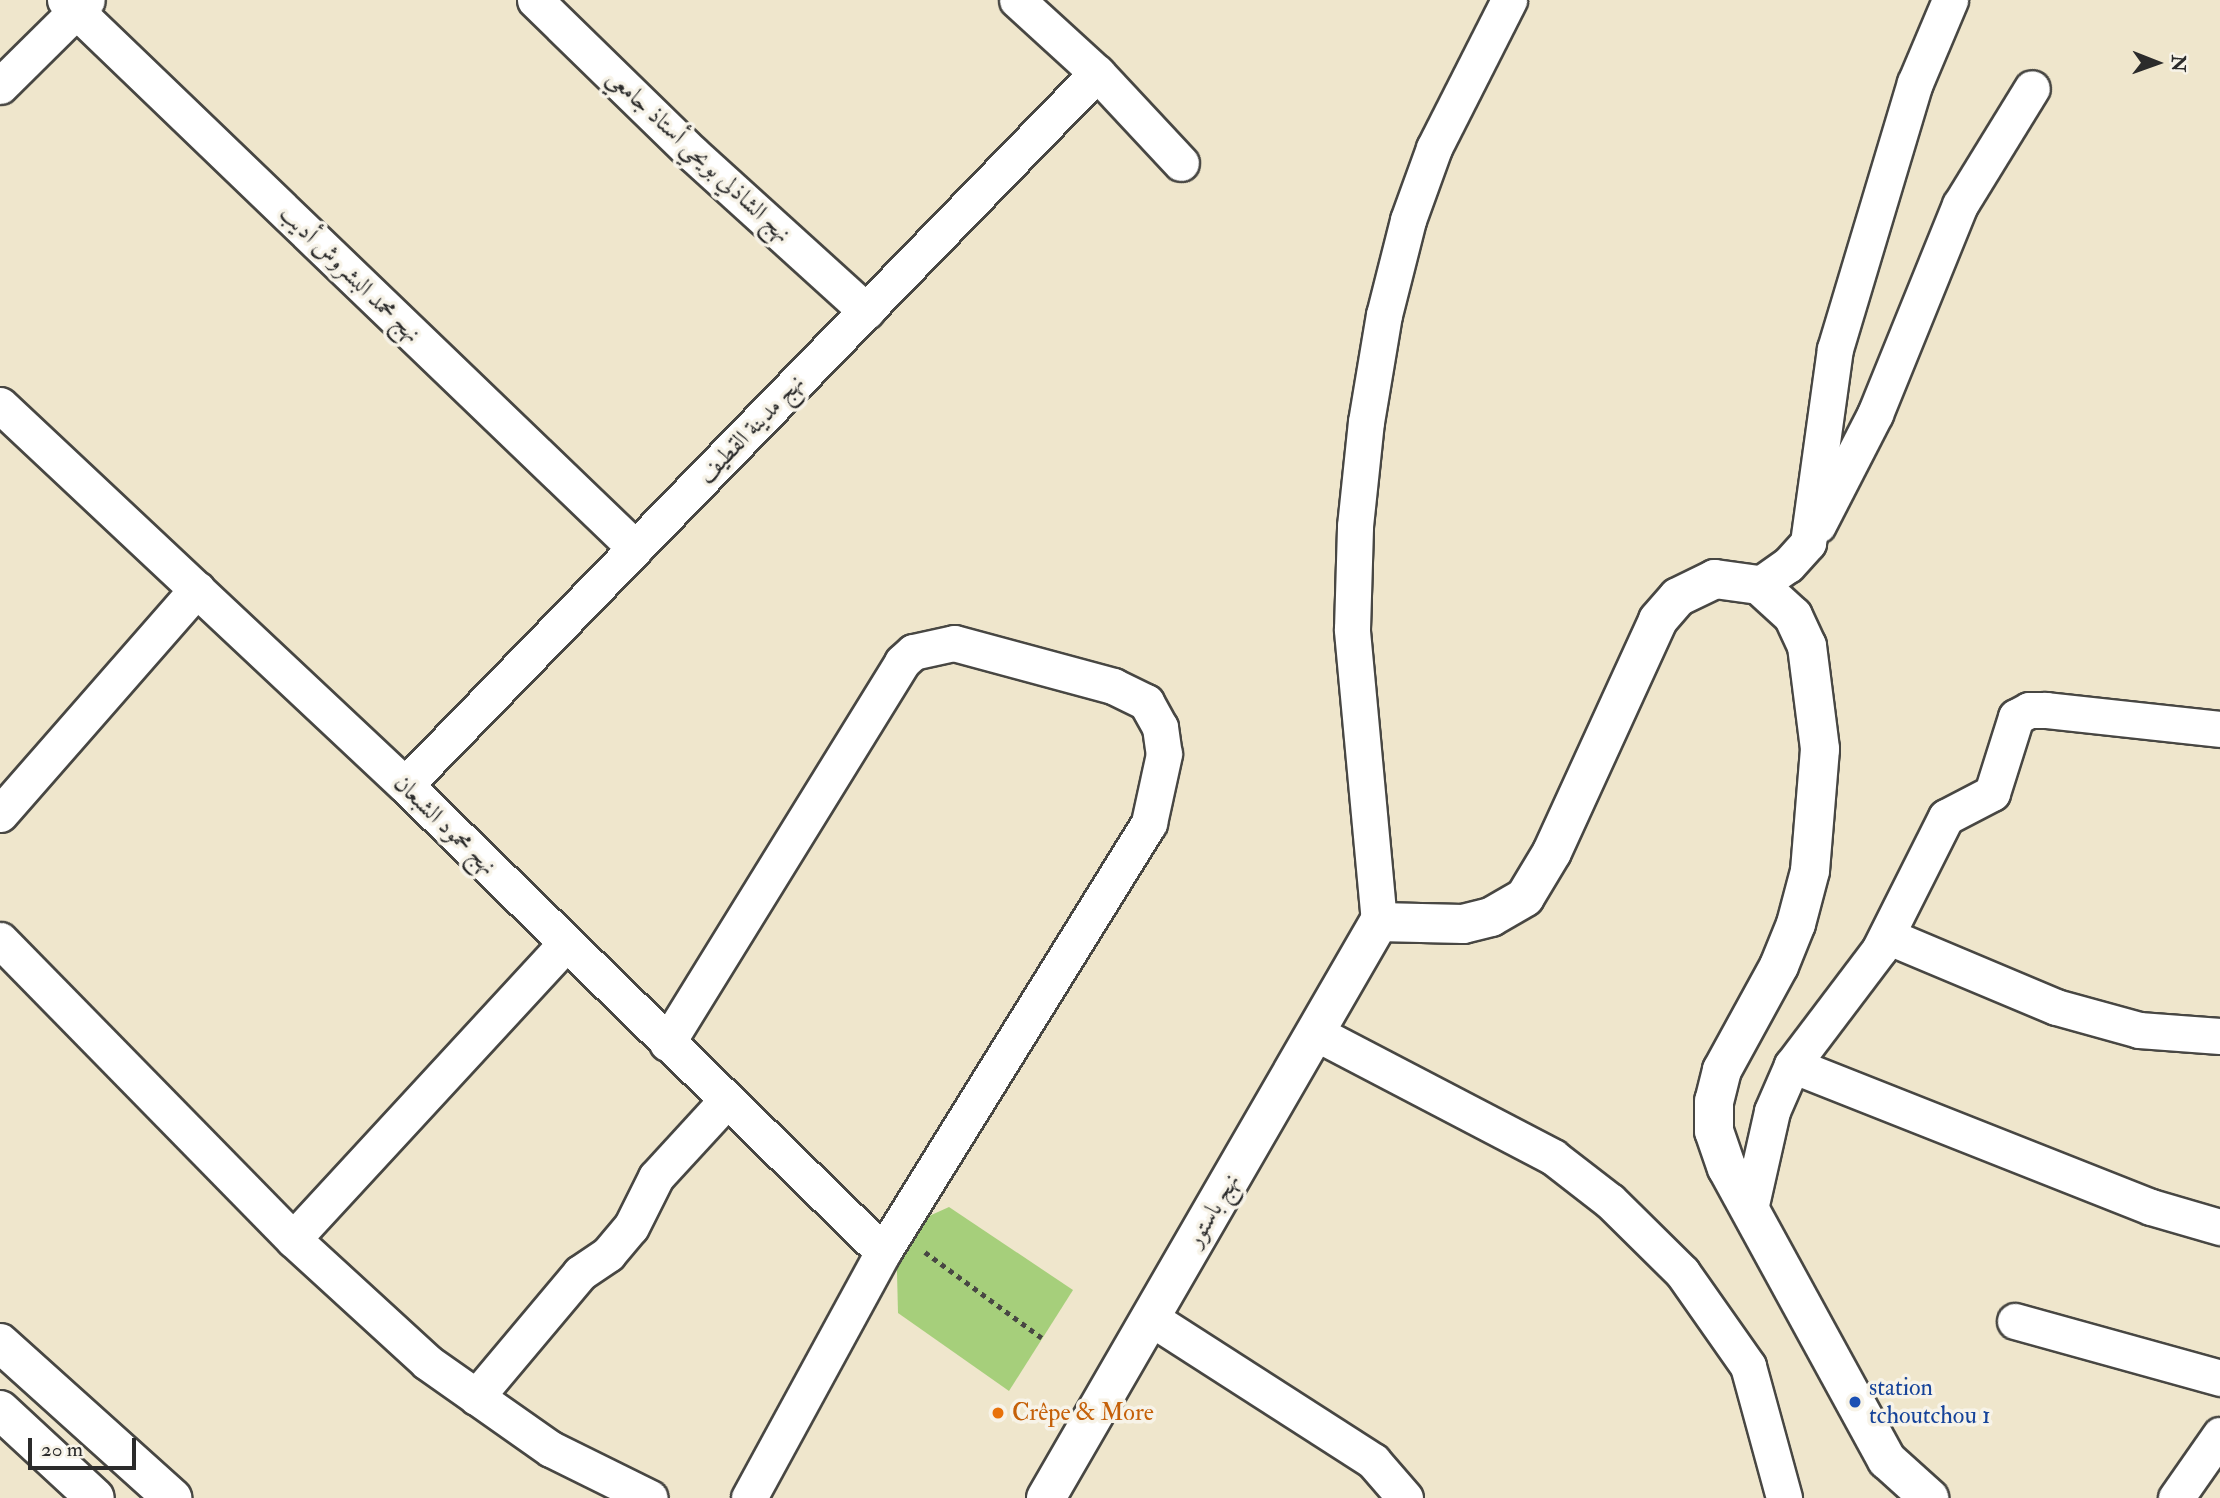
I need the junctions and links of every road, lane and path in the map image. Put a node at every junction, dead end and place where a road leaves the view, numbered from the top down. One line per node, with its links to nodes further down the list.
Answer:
1 (535, 0): 10 (street, نهج الشاذلي بويحي أستاذ جامعي)
2 (1017, 0): 6 (street)
3 (1509, 0): 19 (street)
4 (1950, 0): 12 (street)
5 (76, 4): 7 (street); 13 (street, نهج محمد البشروش أديب)
6 (1097, 73): 9 (street); 10 (street, نهج مدينة القطيف)
7 (0, 86)
8 (2032, 88): 12 (street)
9 (1181, 163)
10 (866, 311): 13 (street, نهج مدينة القطيف)
11 (0, 405): 15 (street, نهج محمود الشبعان)
12 (1808, 543): 14 (street)
13 (635, 548): 17 (street, نهج مدينة القطيف)
14 (1759, 585): 19 (street); 28 (street)
15 (197, 589): 17 (street, نهج محمود الشبعان); 18 (street)
16 (2220, 729): 20 (street)
17 (405, 785): 22 (street, نهج محمود الشبعان)
18 (0, 814)
19 (1379, 922): 23 (street, نهج باستور)
20 (1887, 936): 24 (street); 26 (street)
21 (0, 940): 30 (street)
22 (566, 943): 25 (street, نهج محمود الشبعان); 30 (street)
23 (1318, 1034): 32 (street, نهج باستور); 46 (street)
24 (2220, 1036)
25 (667, 1043): 27 (street, نهج محمود الشبعان); 31 (street)
26 (1791, 1065): 28 (street); 29 (street)
27 (726, 1101): 31 (street, نهج محمود الشبعان); 37 (street)
28 (1750, 1209): 47 (street)
29 (2220, 1227)
30 (293, 1238): 37 (street)
31 (889, 1242): 34 (path); 43 (street)
32 (1149, 1317): 44 (street, نهج باستور); 45 (street)
33 (2015, 1321): 36 (street)
34 (1042, 1338)
35 (0, 1343): 41 (street)
36 (2220, 1378)
37 (476, 1397): 42 (street)
38 (0, 1410): 40 (street)
39 (2220, 1434): 48 (street)
40 (95, 1498)
41 (172, 1498)
42 (650, 1498)
43 (749, 1498)
44 (1046, 1498)
45 (1405, 1498)
46 (1784, 1498)
47 (1929, 1498)
48 (2176, 1498)

